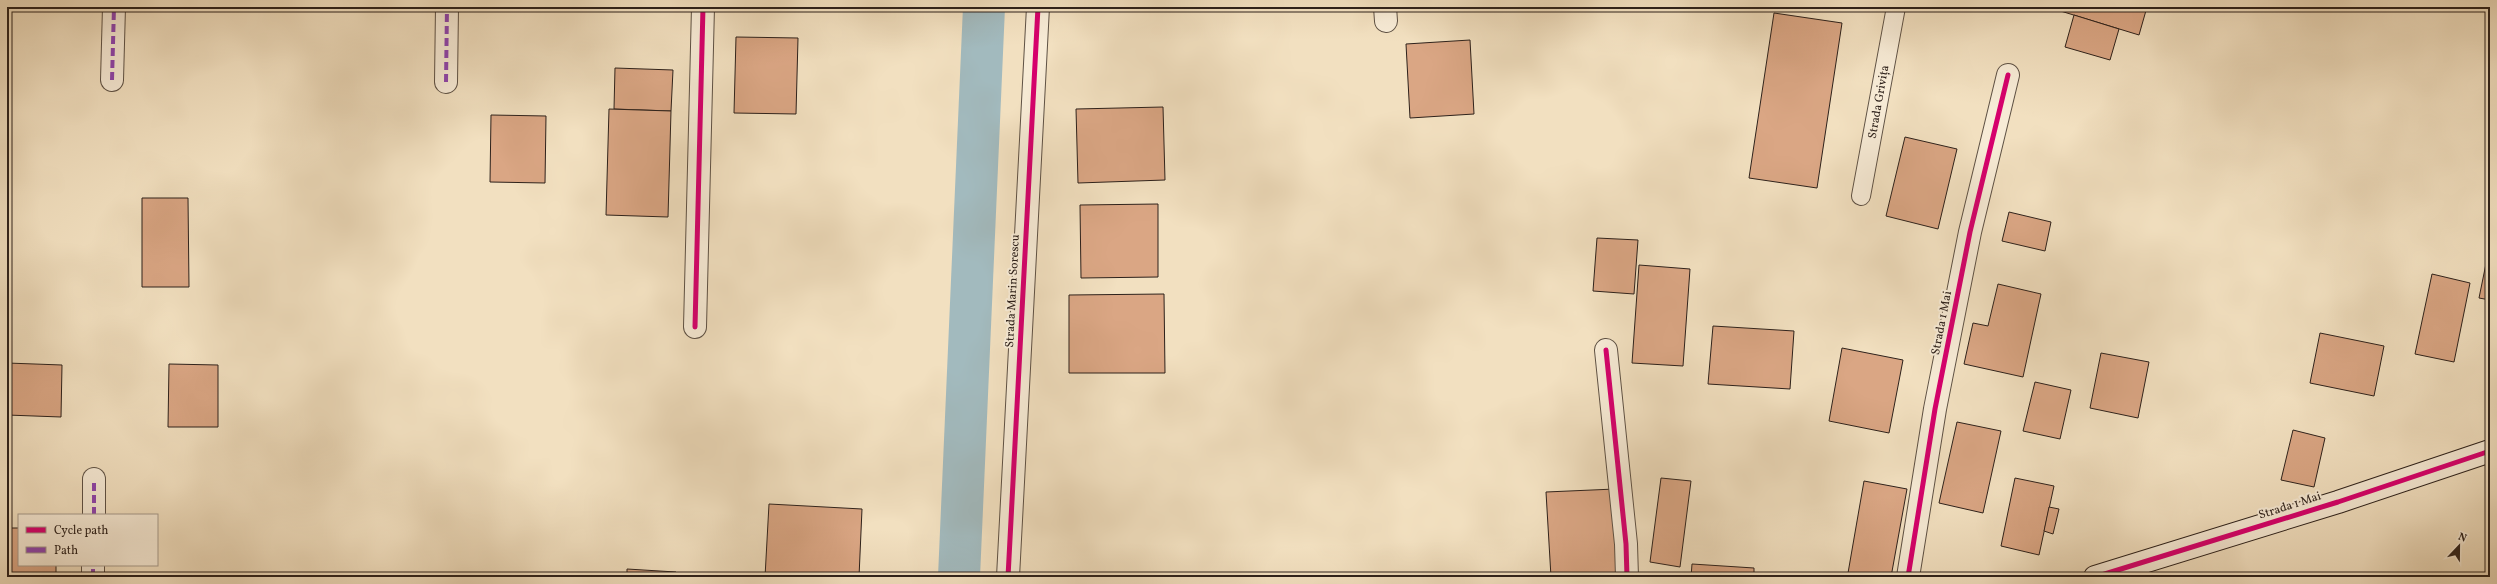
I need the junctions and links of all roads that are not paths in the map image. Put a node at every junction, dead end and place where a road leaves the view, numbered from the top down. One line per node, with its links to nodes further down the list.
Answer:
1 (114, 7): 7 (street)
2 (447, 7): 8 (street)
3 (703, 7): 10 (street)
4 (1038, 7): 17 (street, Strada Marin Sorescu)
5 (1896, 7): 9 (lane, Strada Grivița)
6 (2008, 75): 19 (street, Strada 1 Mai)
7 (112, 80)
8 (446, 82)
9 (1861, 196)
10 (695, 327)
11 (1606, 350): 18 (street)
12 (2490, 451): 20 (street, Strada 1 Mai)
13 (94, 480): 14 (street)
14 (94, 514)
15 (93, 566): 16 (street)
16 (93, 577)
17 (1008, 577)
18 (1627, 577)
19 (1908, 577)
20 (2095, 577)

